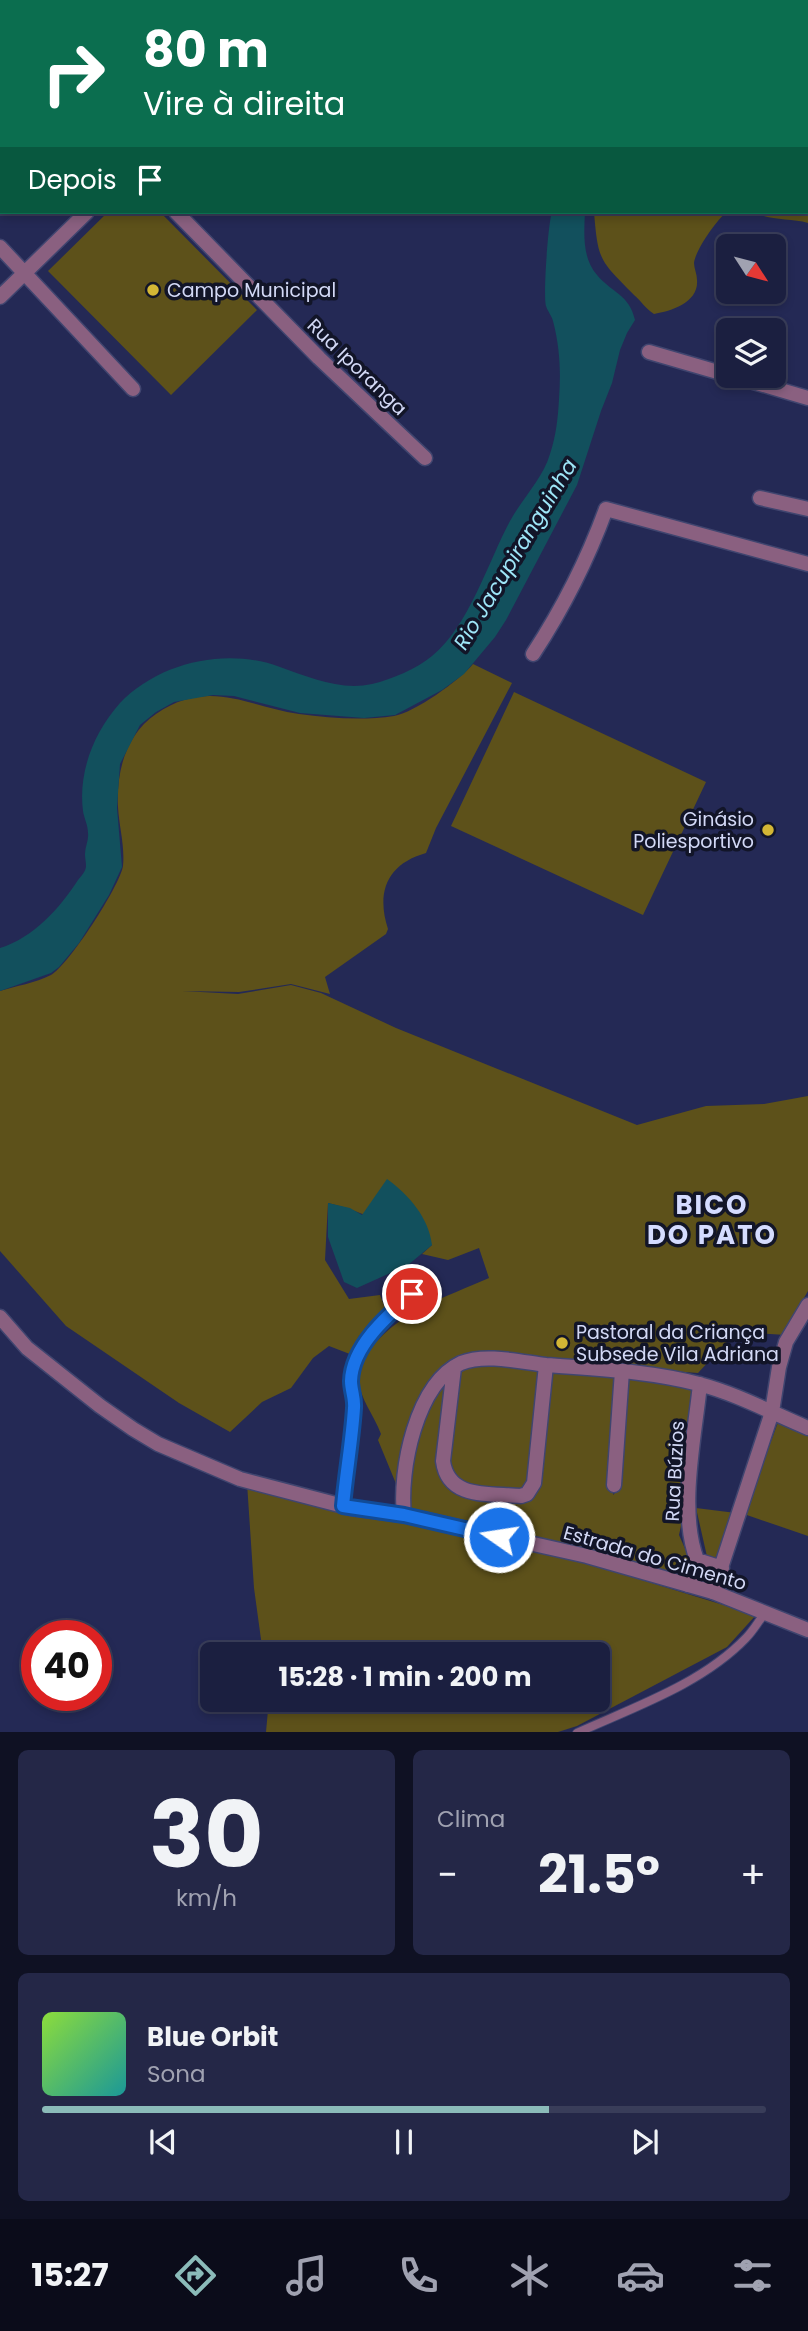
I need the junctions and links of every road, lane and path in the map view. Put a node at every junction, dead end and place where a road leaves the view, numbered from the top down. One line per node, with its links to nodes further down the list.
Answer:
1 (85, 214): 4 (street)
2 (178, 214): 11 (street, Rua Iporanga)
3 (0, 247): 4 (street)
4 (25, 274): 5 (street); 9 (street)
5 (0, 297)
6 (649, 352): 7 (street)
7 (716, 372)
8 (774, 388): 10 (street)
9 (133, 389)
10 (808, 398)
11 (425, 458)
12 (760, 498): 13 (street)
13 (808, 509)
14 (808, 564): 15 (street)
15 (533, 654)
16 (432, 1280): 26 (lane)
17 (808, 1305): 23 (street)
18 (0, 1317): 26 (street, Estrada do Cimento)
19 (546, 1365): 20 (street); 20 (street); 21 (street)
20 (454, 1368): 27 (street)
21 (622, 1371): 22 (street); 25 (street)
22 (700, 1384): 23 (street); 28 (street, Rua Búzios)
23 (772, 1412): 24 (street); 29 (street)
24 (808, 1428)
25 (614, 1485)
26 (343, 1506): 27 (street, Estrada do Cimento)
27 (404, 1515): 30 (street, Estrada do Cimento)
28 (697, 1560): 29 (street); 30 (street)
29 (722, 1568): 31 (street)
30 (688, 1585): 31 (street, Estrada do Cimento)
31 (713, 1592): 32 (street, Estrada do Cimento)
32 (766, 1612): 33 (street, Estrada do Cimento); 34 (lane)
33 (808, 1630)
34 (577, 1732)

